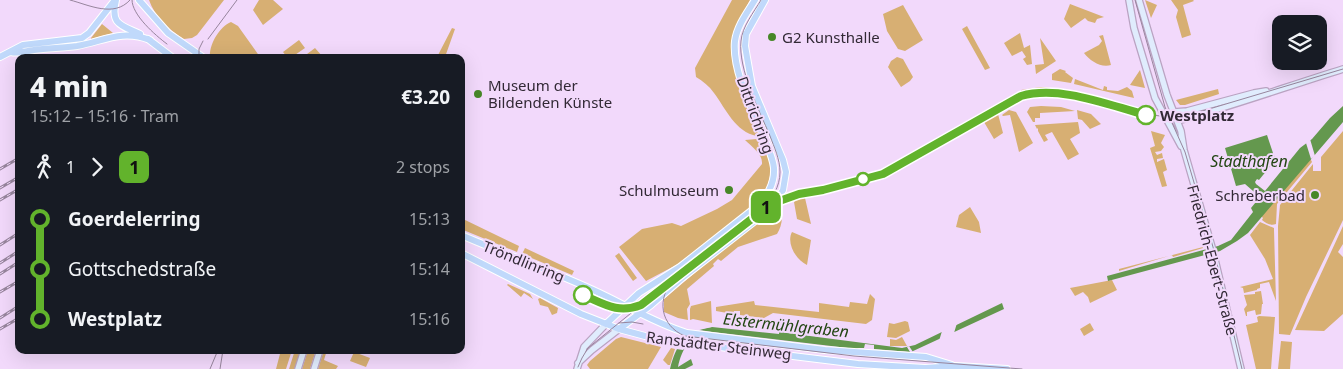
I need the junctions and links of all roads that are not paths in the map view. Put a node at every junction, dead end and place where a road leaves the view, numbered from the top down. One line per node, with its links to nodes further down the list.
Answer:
1 (115, 0): 9 (main road); 10 (main road)
2 (139, 0): 8 (main road)
3 (145, 0): 8 (main road)
4 (754, 0): 21 (main road, Dittrichring)
5 (765, 0): 22 (main road, Dittrichring)
6 (1129, 0): 18 (main road, Friedrich-Ebert-Straße)
7 (1139, 0): 16 (main road, Friedrich-Ebert-Straße)
8 (148, 12): 12 (main road)
9 (150, 40): 10 (main road); 11 (main road)
10 (11, 52): 13 (main road)
11 (168, 54)
12 (198, 54)
13 (0, 57)
14 (1343, 69): 15 (main road)
15 (1276, 90): 16 (main road); 17 (main road)
16 (1174, 112): 17 (main road, Friedrich-Ebert-Straße)
17 (1177, 121): 18 (main road, Friedrich-Ebert-Straße)
18 (1184, 150): 32 (main road, Friedrich-Ebert-Straße)
19 (465, 237): 21 (main road, Tröndlinring)
20 (465, 255): 23 (main road, Tröndlinring)
21 (625, 305): 22 (main road, Tröndlinring); 23 (main road)
22 (641, 313): 24 (main road); 27 (main road, Ranstädter Steinweg)
23 (606, 324): 24 (main road, Tröndlinring); 28 (main road)
24 (618, 329): 27 (main road, Ranstädter Steinweg); 28 (main road)
25 (303, 354): 29 (main road)
26 (319, 354): 30 (main road)
27 (939, 364): 31 (main road)
28 (577, 366)
29 (298, 369)
30 (314, 369)
31 (1007, 369)
32 (1241, 369)

